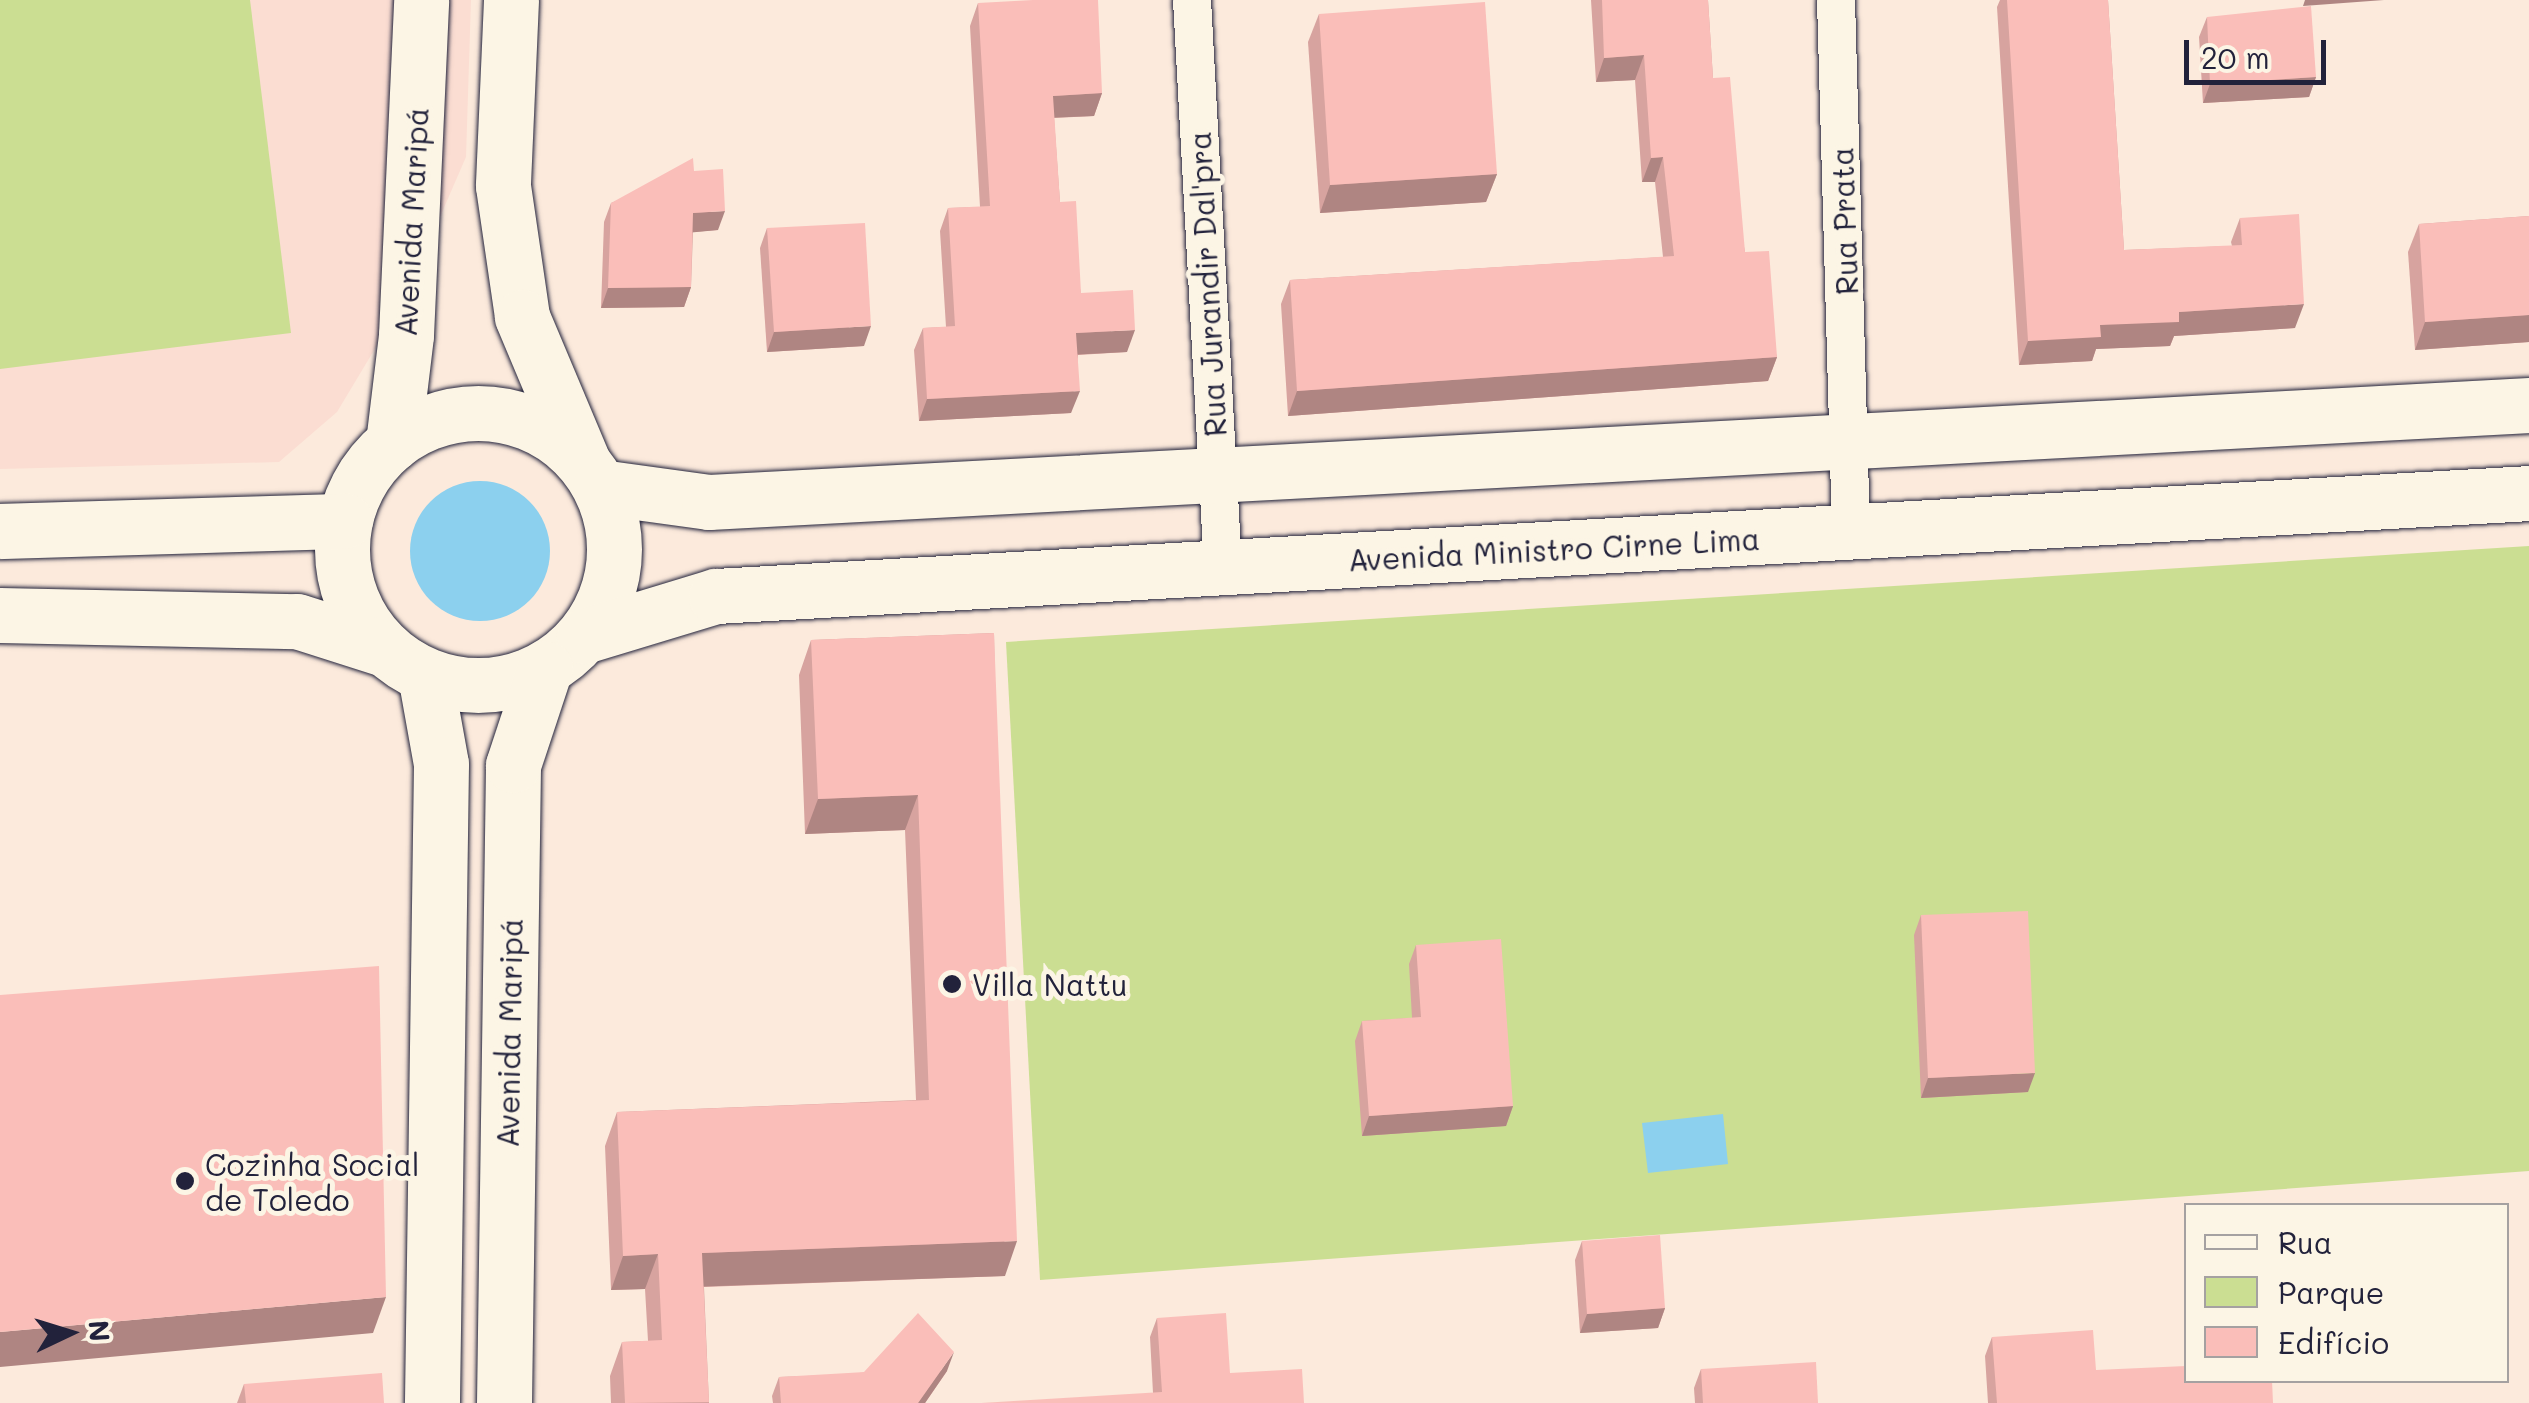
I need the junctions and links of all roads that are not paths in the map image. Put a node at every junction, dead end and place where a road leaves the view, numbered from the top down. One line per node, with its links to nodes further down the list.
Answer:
1 (421, 0): 6 (main road, Avenida Maripá)
2 (511, 0): 8 (main road)
3 (1192, 0): 9 (street, Rua Jurandir Dal'pra)
4 (1836, 0): 7 (street, Rua Prata)
5 (2529, 405): 7 (main road)
6 (392, 442): 8 (main road); 11 (main road)
7 (1852, 443): 9 (main road); 13 (street, Rua Prata)
8 (591, 474): 9 (main road); 16 (main road)
9 (1217, 474): 14 (street, Rua Jurandir Dal'pra)
10 (2529, 493): 13 (main road, Avenida Ministro Cirne Lima)
11 (345, 521): 12 (main road); 17 (main road)
12 (0, 531)
13 (1851, 532): 14 (main road, Avenida Ministro Cirne Lima)
14 (1223, 568): 16 (main road, Avenida Ministro Cirne Lima)
15 (0, 615): 17 (main road)
16 (564, 652): 17 (main road); 19 (main road, Avenida Maripá)
17 (405, 662): 18 (main road)
18 (433, 1312): 19 (main road); 20 (main road)
19 (504, 1314): 23 (main road, Avenida Maripá)
20 (432, 1403)
21 (448, 1403): 22 (main road)
22 (487, 1403)
23 (504, 1403)

